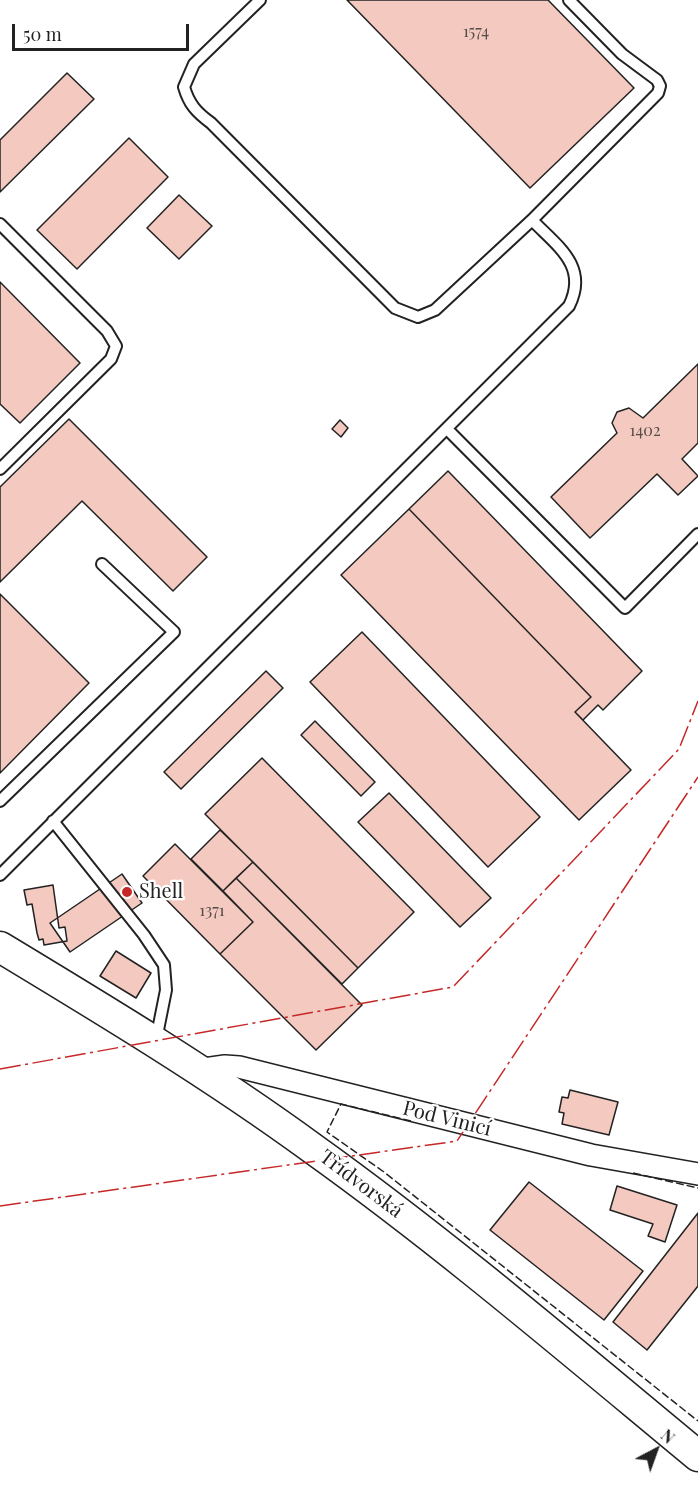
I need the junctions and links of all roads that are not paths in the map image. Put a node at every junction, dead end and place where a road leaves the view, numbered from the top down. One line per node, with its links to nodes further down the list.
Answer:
1 (260, 0): 3 (lane)
2 (569, 0): 3 (lane)
3 (532, 219): 5 (lane)
4 (0, 224): 6 (lane)
5 (447, 429): 7 (lane); 10 (lane)
6 (0, 469)
7 (698, 534)
8 (102, 564): 9 (lane)
9 (0, 801)
10 (53, 821): 11 (lane); 13 (lane)
11 (0, 874)
12 (0, 947): 13 (main road, Třídvorská)
13 (155, 1043): 14 (main road, Třídvorská)
14 (197, 1070): 15 (street, Pod Vinicí); 16 (main road, Třídvorská)
15 (698, 1174)
16 (698, 1456)

